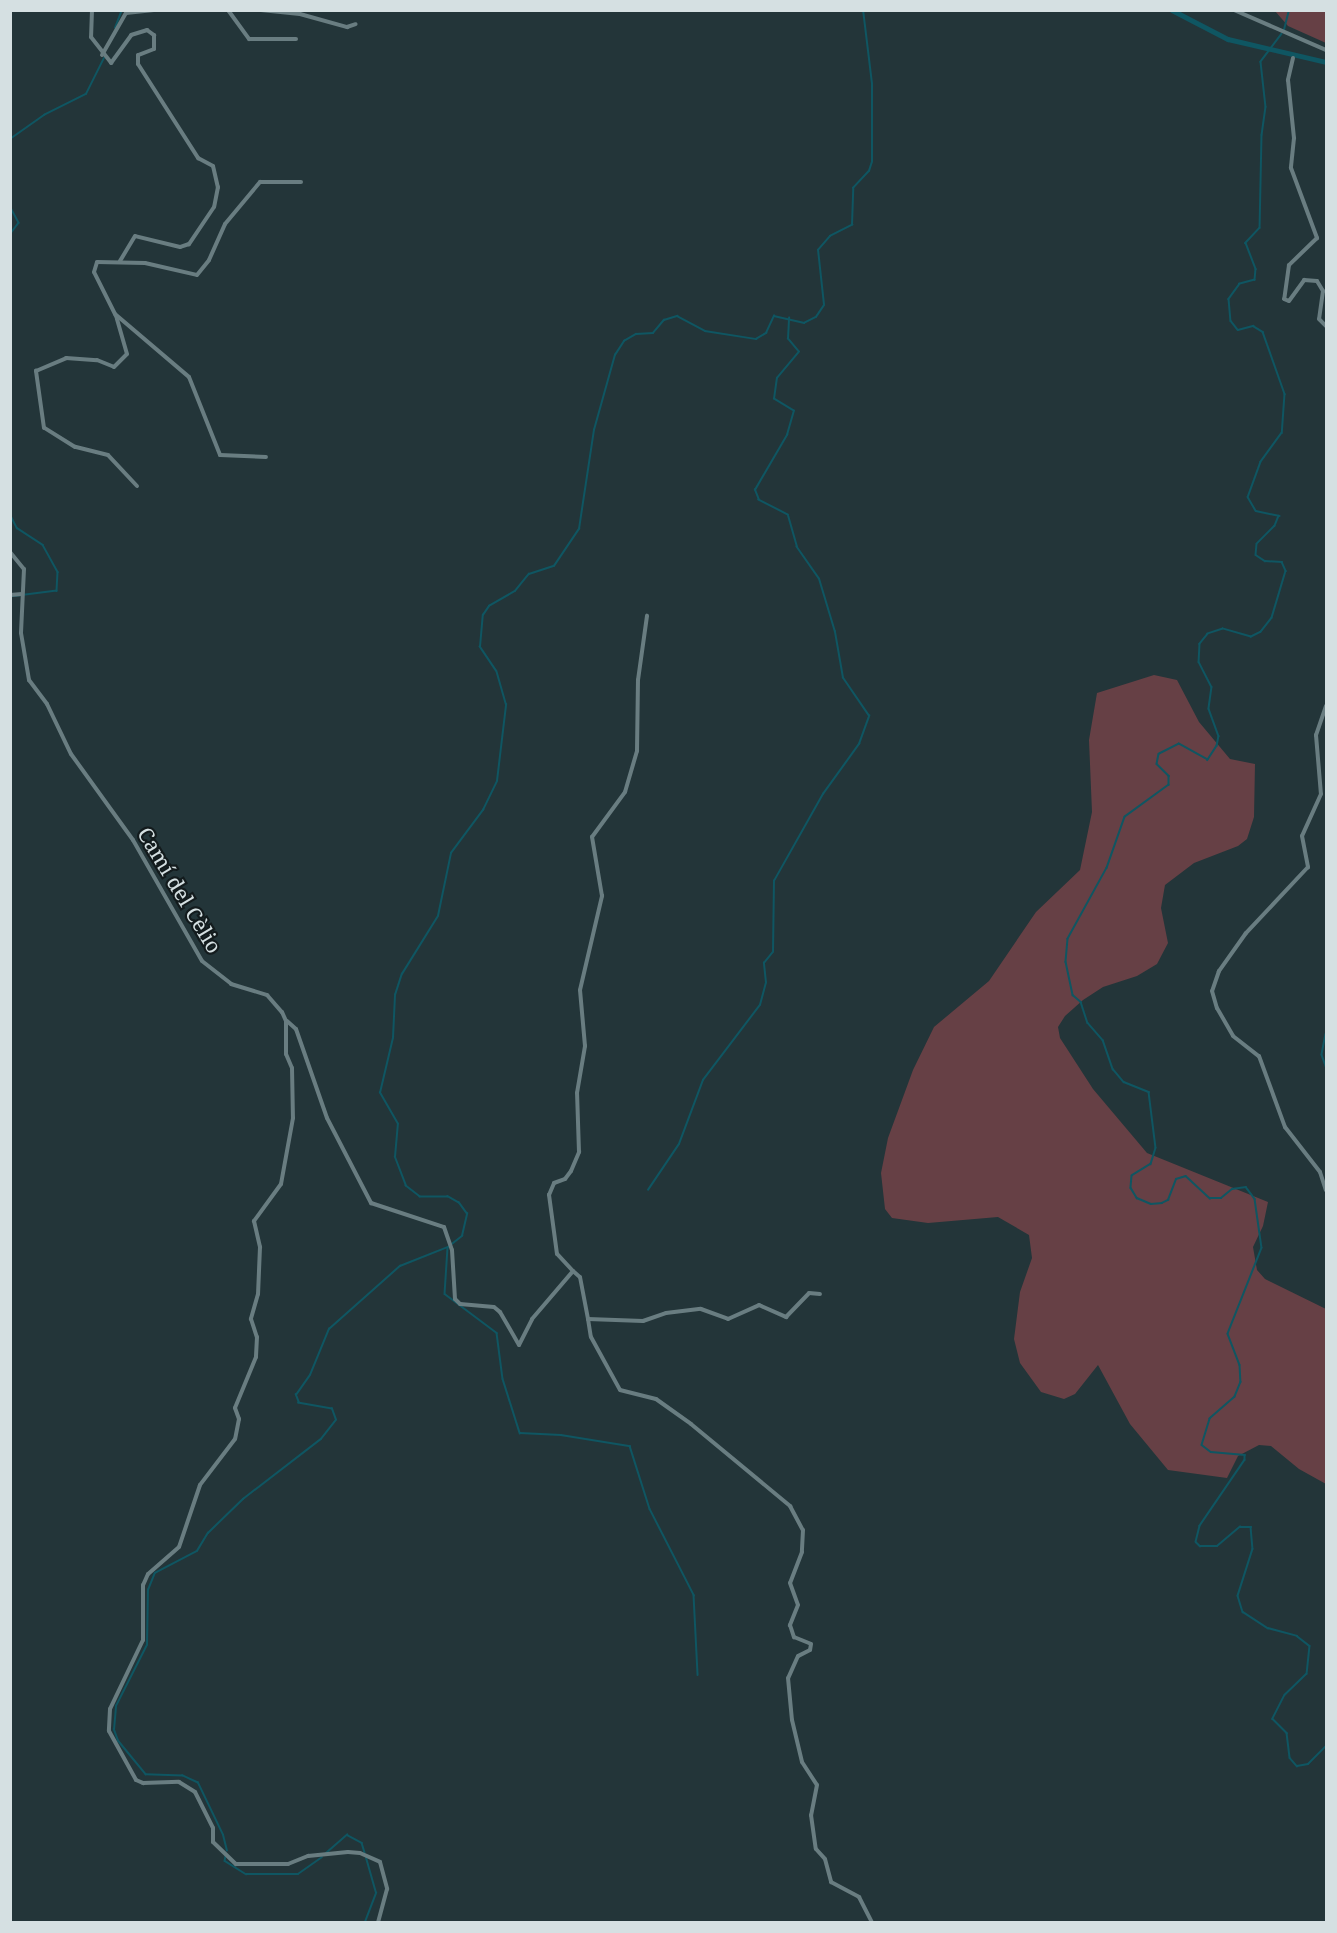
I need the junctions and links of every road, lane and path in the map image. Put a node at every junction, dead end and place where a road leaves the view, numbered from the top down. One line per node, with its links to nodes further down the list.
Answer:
1 (92, 10): 9 (street)
2 (154, 10): 9 (street)
3 (228, 10): 7 (street)
4 (261, 10): 6 (street)
5 (1234, 10): 8 (street)
6 (357, 24)
7 (296, 39)
8 (1326, 50)
9 (102, 55): 12 (street)
10 (1293, 58): 14 (street)
11 (301, 182): 12 (street)
12 (120, 261): 13 (street)
13 (115, 314): 15 (street); 16 (street)
14 (1326, 326)
15 (266, 457)
16 (137, 486)
17 (10, 552): 18 (street, Camí del Cèlio)
18 (22, 594): 19 (street); 22 (street, Camí del Cèlio)
19 (10, 595)
20 (646, 616): 24 (street)
21 (1326, 706): 23 (street)
22 (286, 1021): 24 (street, Camí del Cèlio); 27 (street)
23 (1326, 1191)
24 (573, 1271): 26 (street)
25 (820, 1294): 26 (street)
26 (588, 1318): 28 (street)
27 (378, 1923)
28 (872, 1923)

